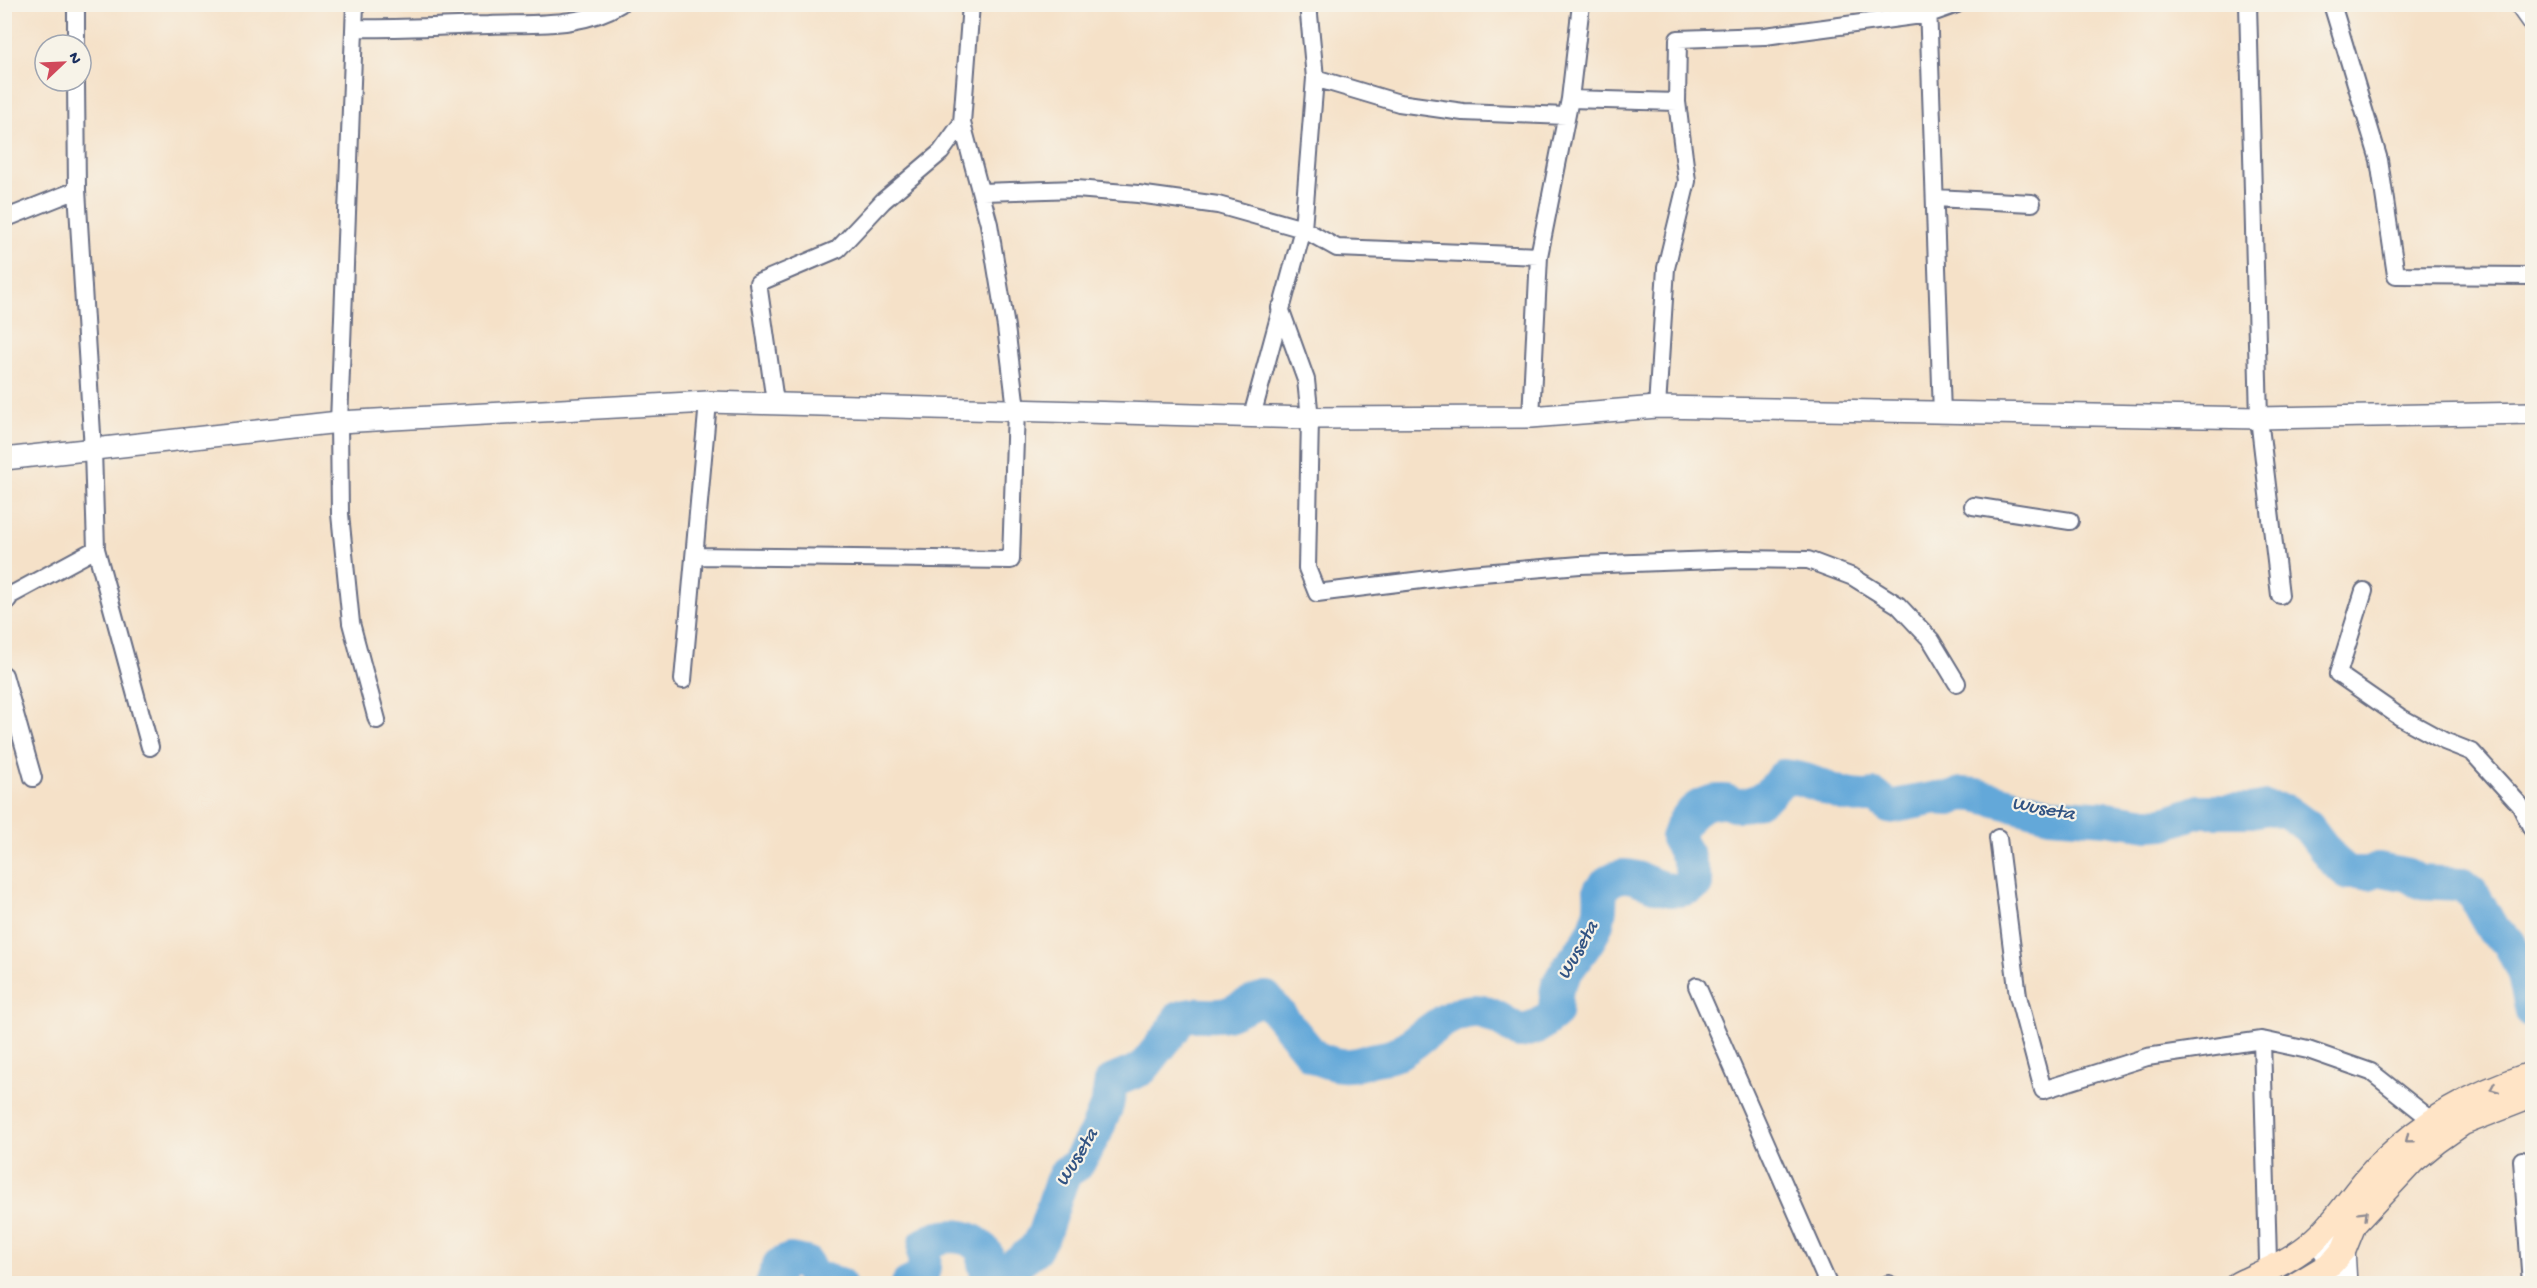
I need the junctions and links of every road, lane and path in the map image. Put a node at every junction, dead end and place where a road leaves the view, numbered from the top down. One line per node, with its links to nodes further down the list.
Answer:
1 (76, 4): 14 (street)
2 (355, 4): 13 (street)
3 (620, 4): 13 (street)
4 (971, 4): 20 (street)
5 (1308, 4): 15 (street)
6 (1581, 4): 17 (street)
7 (1957, 4): 11 (street)
8 (2332, 4): 28 (street)
9 (2520, 4): 12 (street)
10 (2243, 5): 39 (street)
11 (1928, 9): 18 (street); 23 (street)
12 (2532, 21)
13 (355, 28): 40 (street)
14 (76, 33)
15 (1315, 78): 19 (street); 26 (street)
16 (76, 93): 21 (street)
17 (1570, 99): 18 (street); 19 (street)
18 (1677, 102): 32 (street)
19 (1566, 116): 27 (street)
20 (962, 123): 22 (street); 31 (street)
21 (77, 190): 25 (street); 41 (street)
22 (982, 192): 26 (street); 33 (street)
23 (1935, 198): 24 (street); 35 (street)
24 (2032, 203)
25 (4, 219)
26 (1303, 229): 27 (street); 29 (street)
27 (1539, 256): 37 (street)
28 (2532, 276)
29 (1280, 308): 36 (street); 38 (street)
30 (708, 402): 31 (street); 40 (street); 46 (street)
31 (775, 402): 33 (street)
32 (1657, 407): 35 (street); 37 (street)
33 (1016, 409): 36 (street); 46 (street)
34 (2532, 413): 39 (street)
35 (1942, 414): 39 (street)
36 (1252, 416): 38 (street)
37 (1531, 417): 38 (street)
38 (1310, 418): 52 (street)
39 (2259, 418): 48 (street)
40 (339, 422): 41 (street); 53 (street)
41 (93, 450): 42 (street); 45 (street)
42 (4, 459)
43 (1974, 506): 44 (street)
44 (2070, 521)
45 (96, 549): 49 (street); 54 (street)
46 (695, 556): 51 (street)
47 (2364, 591): 56 (street)
48 (2280, 595)
49 (4, 604)
50 (4, 675): 55 (street)
51 (683, 680)
52 (1957, 683)
53 (377, 720)
54 (150, 747)
55 (33, 778)
56 (2532, 829)
57 (1998, 838): 59 (street)
58 (1697, 986): 68 (street)
59 (2262, 1040): 63 (street); 66 (street)
60 (2532, 1074): 62 (main road, one-way to 62)
61 (2532, 1096): 62 (main road)
62 (2459, 1114): 63 (main road); 67 (main road, one-way to 62)
63 (2433, 1121): 65 (main road, one-way to 65)
64 (2523, 1161): 72 (street)
65 (2323, 1232): 67 (street); 69 (main road)
66 (2268, 1261)
67 (2336, 1265): 70 (main road); 71 (street)
68 (1828, 1284)
69 (2238, 1284)
70 (2297, 1284)
71 (2346, 1284)
72 (2531, 1284)

